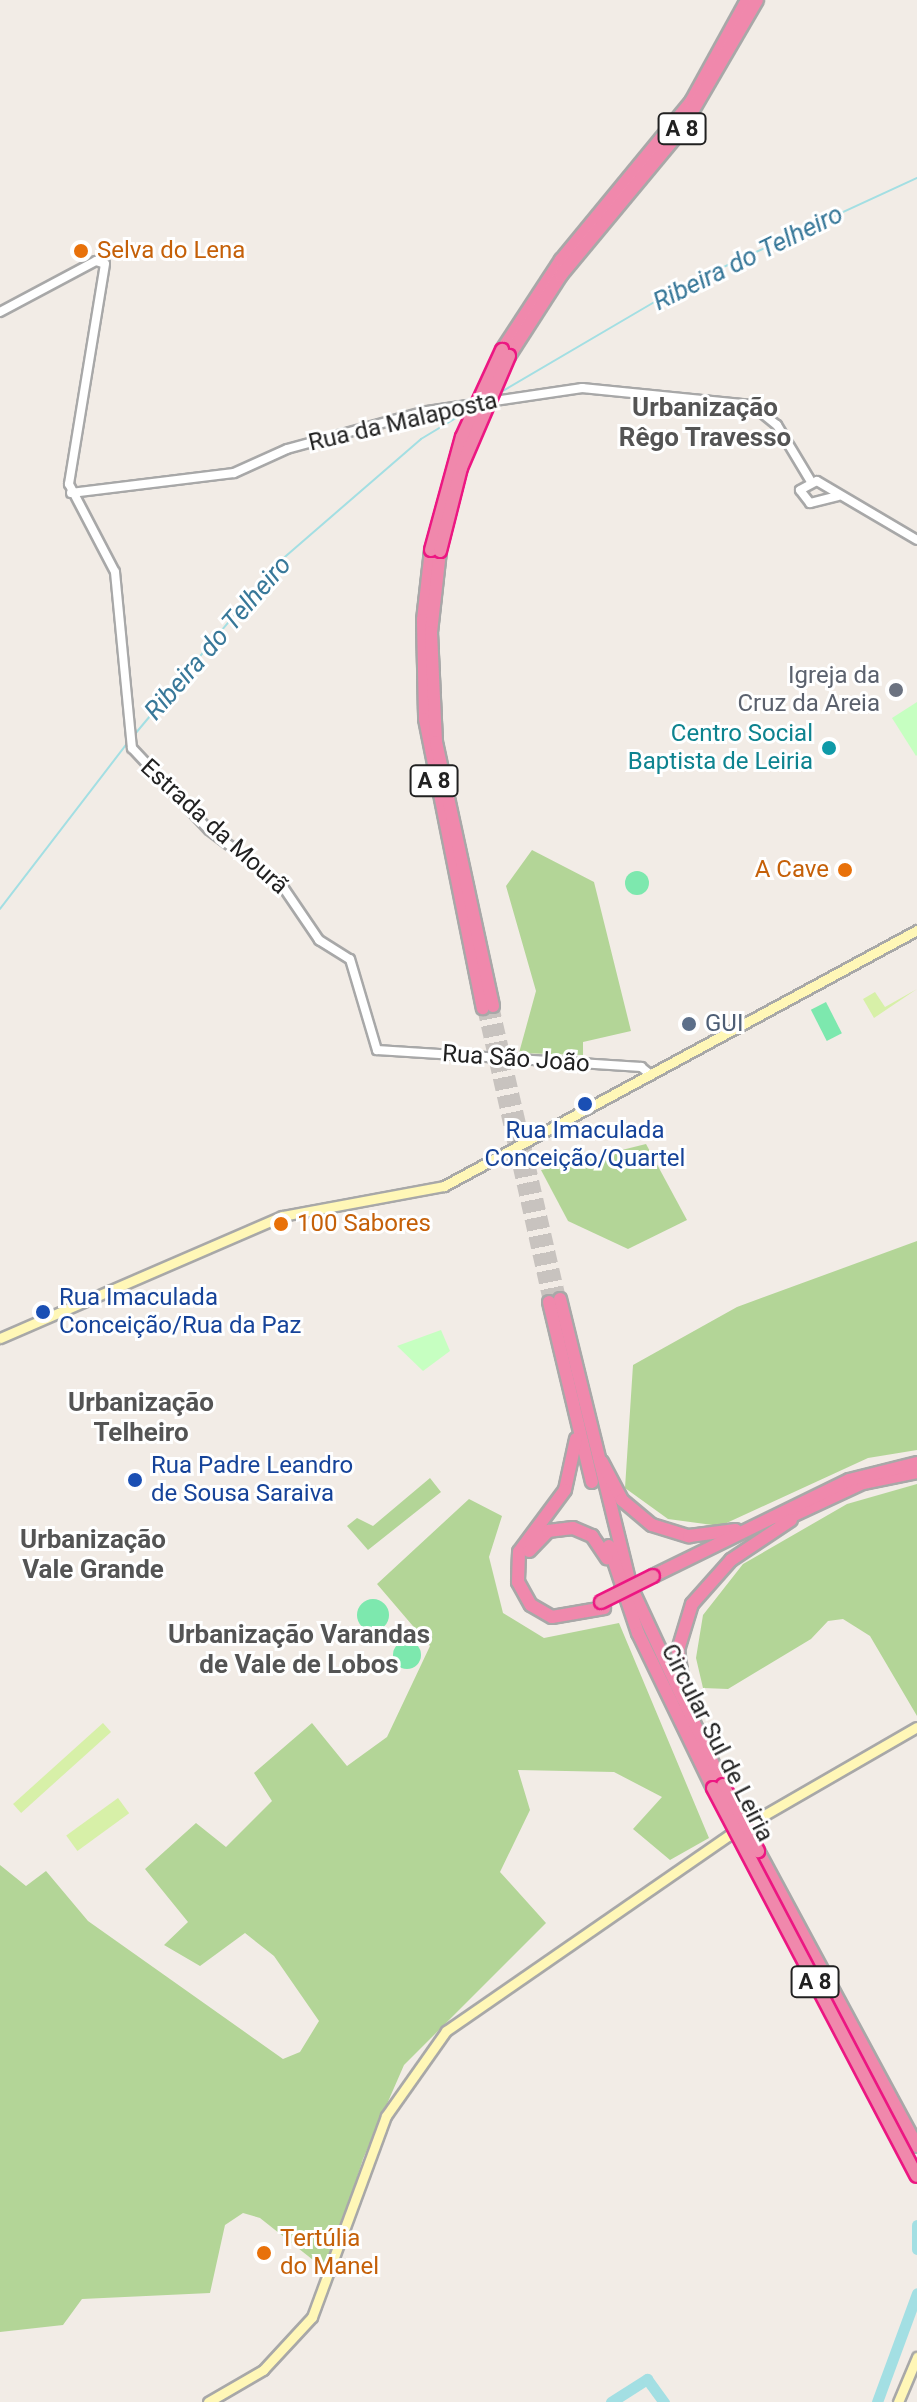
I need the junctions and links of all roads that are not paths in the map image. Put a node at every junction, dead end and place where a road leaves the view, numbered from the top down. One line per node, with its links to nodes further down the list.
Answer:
1 (747, 0): 4 (highway, A 8)
2 (757, 0): 4 (highway, A 8)
3 (0, 312): 7 (street)
4 (506, 353): 12 (highway, A 8, bridge)
5 (807, 482): 6 (street, Rua da Malaposta); 7 (street, Rua da Malaposta); 9 (street, Rua da Malaposta)
6 (823, 489): 8 (street, Rua da Malaposta); 9 (street)
7 (71, 493): 13 (street, Estrada da Mourã)
8 (838, 496): 9 (street); 10 (street, Rua da Malaposta)
9 (820, 500)
10 (917, 540)
11 (917, 930): 14 (main road)
12 (488, 1007)
13 (377, 1050): 14 (street, Rua São João)
14 (651, 1075): 15 (main road)
15 (0, 1338)
16 (569, 1392): 17 (highway, Circular Sul de Leiria / A 8); 23 (highway, Circular Sul de Leiria / A 8); 24 (highway)
17 (588, 1424): 21 (highway); 26 (highway, Circular Sul de Leiria / A 8)
18 (917, 1463): 21 (highway)
19 (917, 1472): 20 (highway)
20 (801, 1512): 22 (highway); 26 (highway)
21 (759, 1523): 22 (highway)
22 (655, 1579): 24 (highway, bridge)
23 (620, 1584): 24 (highway); 27 (highway, Circular Sul de Leiria / A 8)
24 (602, 1605)
25 (917, 1727): 31 (main road)
26 (699, 1736): 27 (highway, Circular Sul de Leiria / A 8)
27 (718, 1786): 28 (highway, Circular Sul de Leiria / A 8, bridge); 29 (highway, Circular Sul de Leiria / A 8, bridge)
28 (917, 2146)
29 (917, 2176)
30 (917, 2357): 32 (main road)
31 (208, 2402)
32 (898, 2402)

